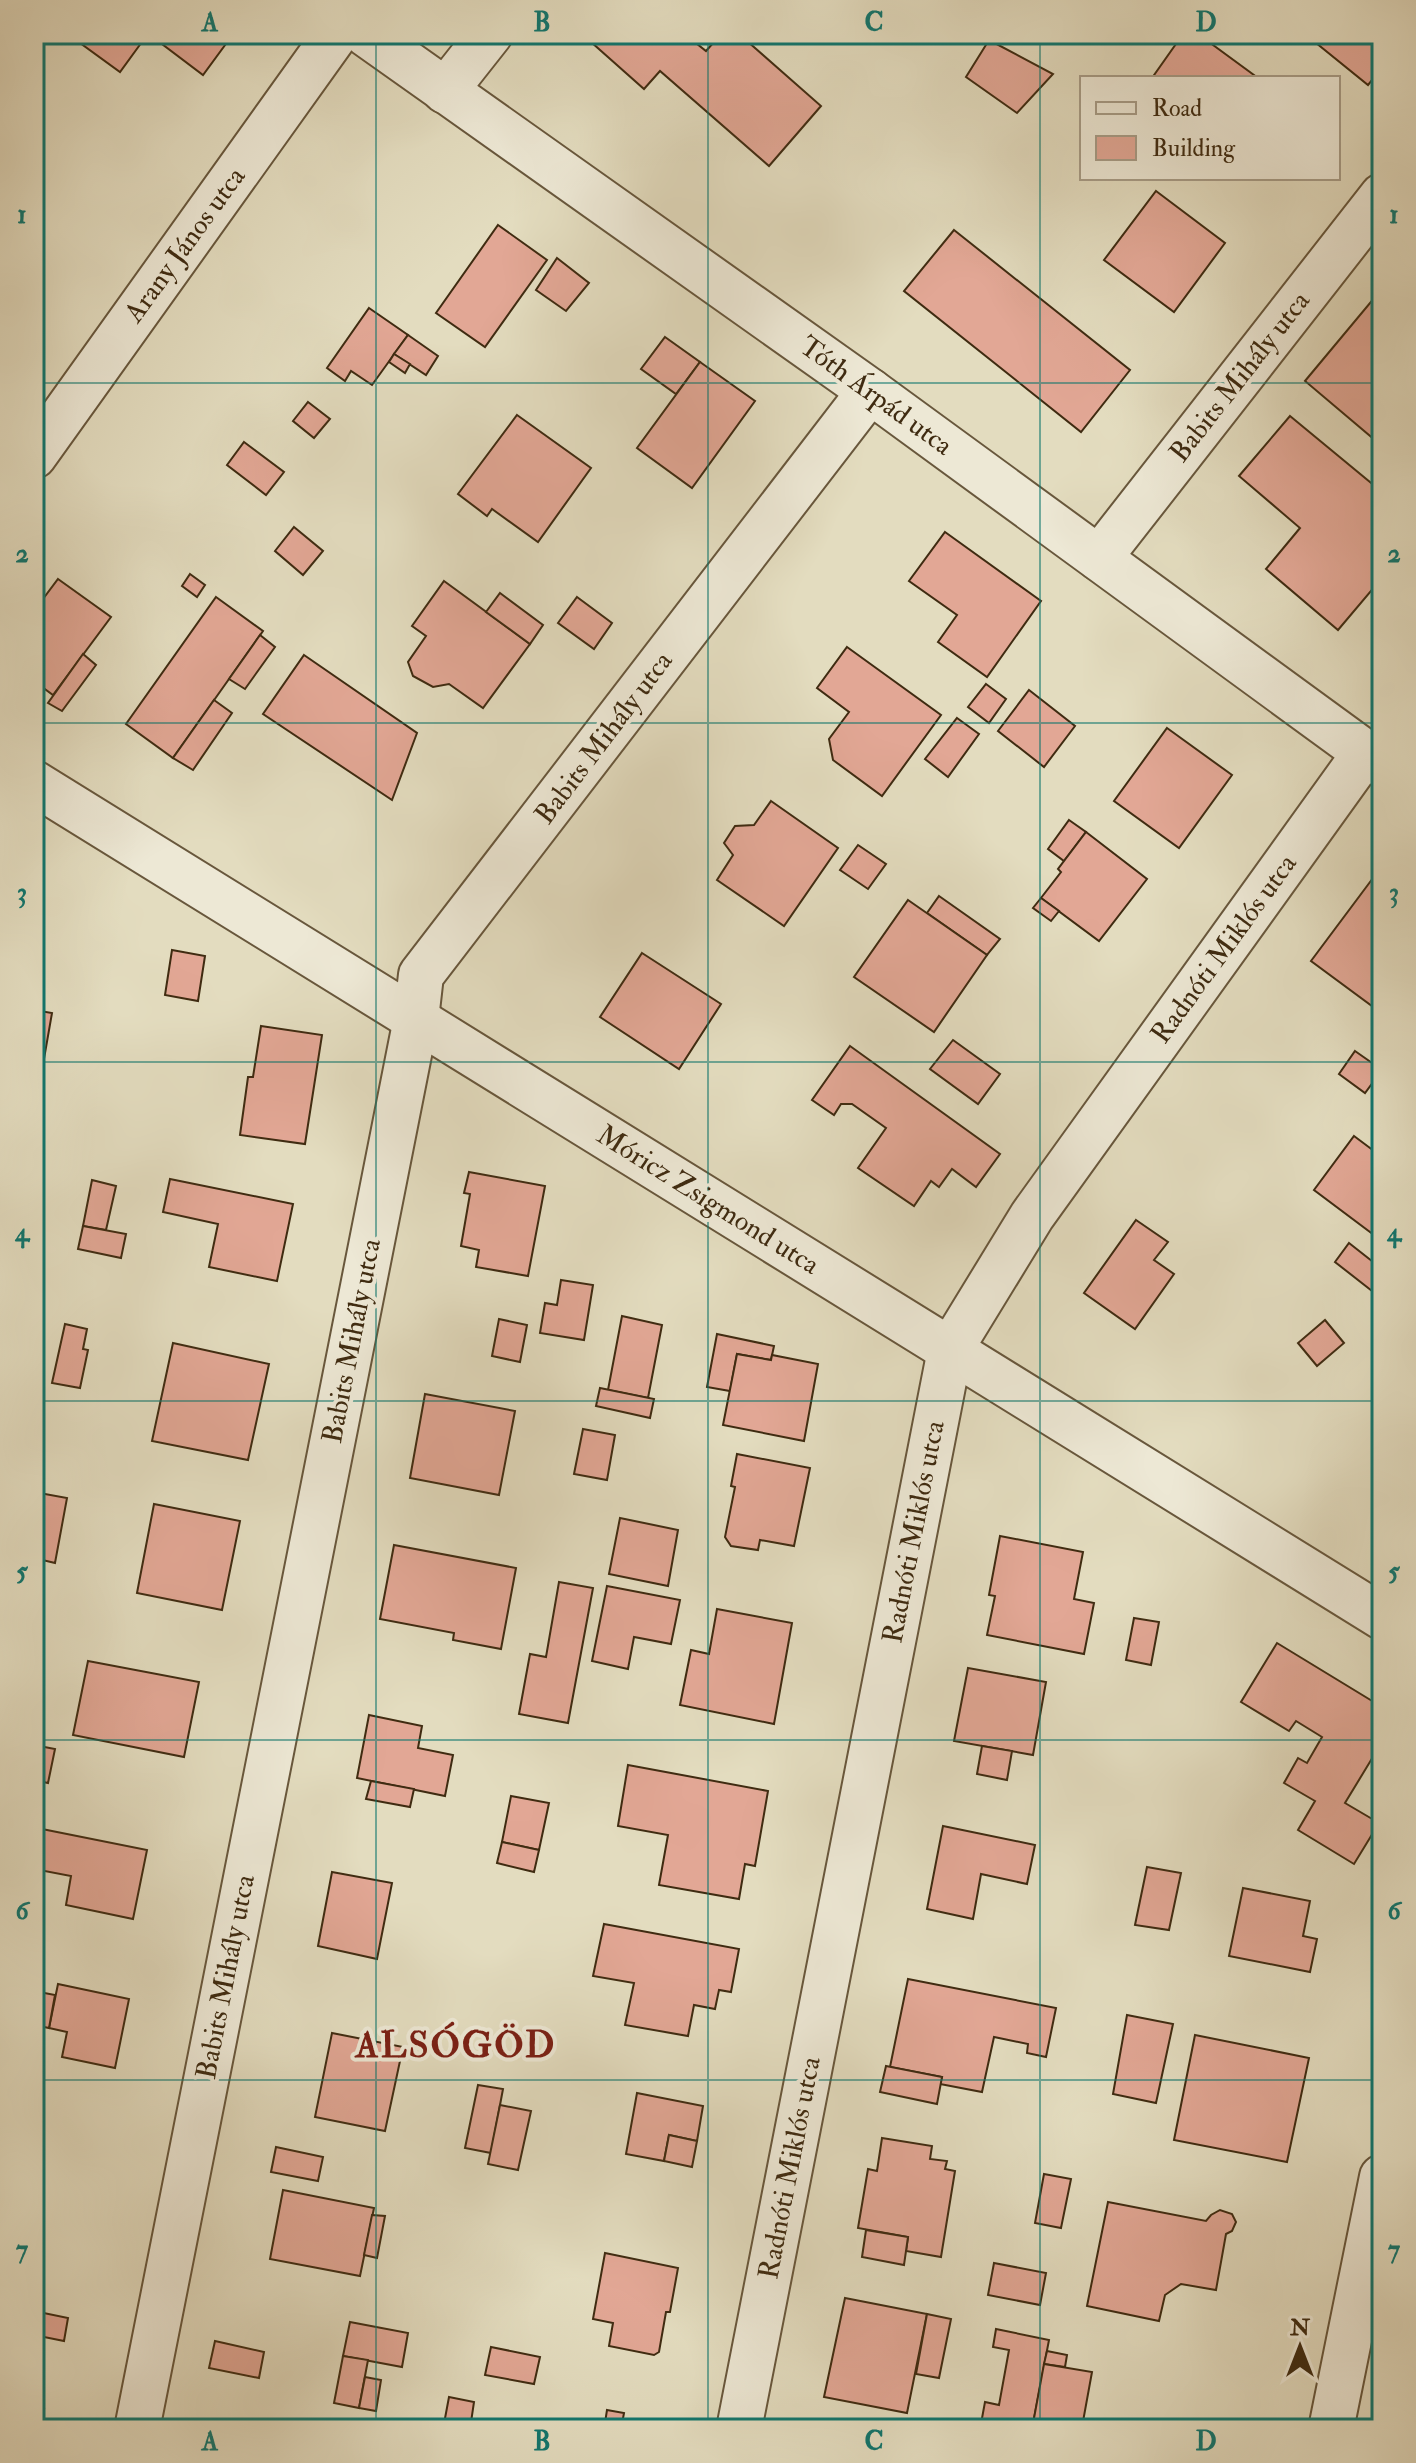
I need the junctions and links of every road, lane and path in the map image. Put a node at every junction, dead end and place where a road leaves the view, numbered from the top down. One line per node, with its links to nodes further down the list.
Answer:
1 (336, 34): 7 (street, Arany János utca)
2 (366, 34): 4 (street, Tóth Árpád utca)
3 (490, 34): 4 (street)
4 (445, 91): 6 (street, Tóth Árpád utca)
5 (1382, 196): 8 (street, Babits Mihály utca)
6 (870, 391): 8 (street, Tóth Árpád utca); 11 (street, Babits Mihály utca)
7 (34, 456)
8 (1099, 558): 9 (street, Tóth Árpád utca)
9 (1374, 759): 12 (street, Radnóti Miklós utca)
10 (34, 783): 11 (street, Móricz Zsigmond utca)
11 (416, 1019): 12 (street, Móricz Zsigmond utca); 15 (street, Babits Mihály utca)
12 (950, 1350): 13 (street, Móricz Zsigmond utca); 16 (street, Radnóti Miklós utca)
13 (1382, 1617)
14 (1382, 2177): 17 (street)
15 (137, 2429)
16 (739, 2429)
17 (1331, 2429)

